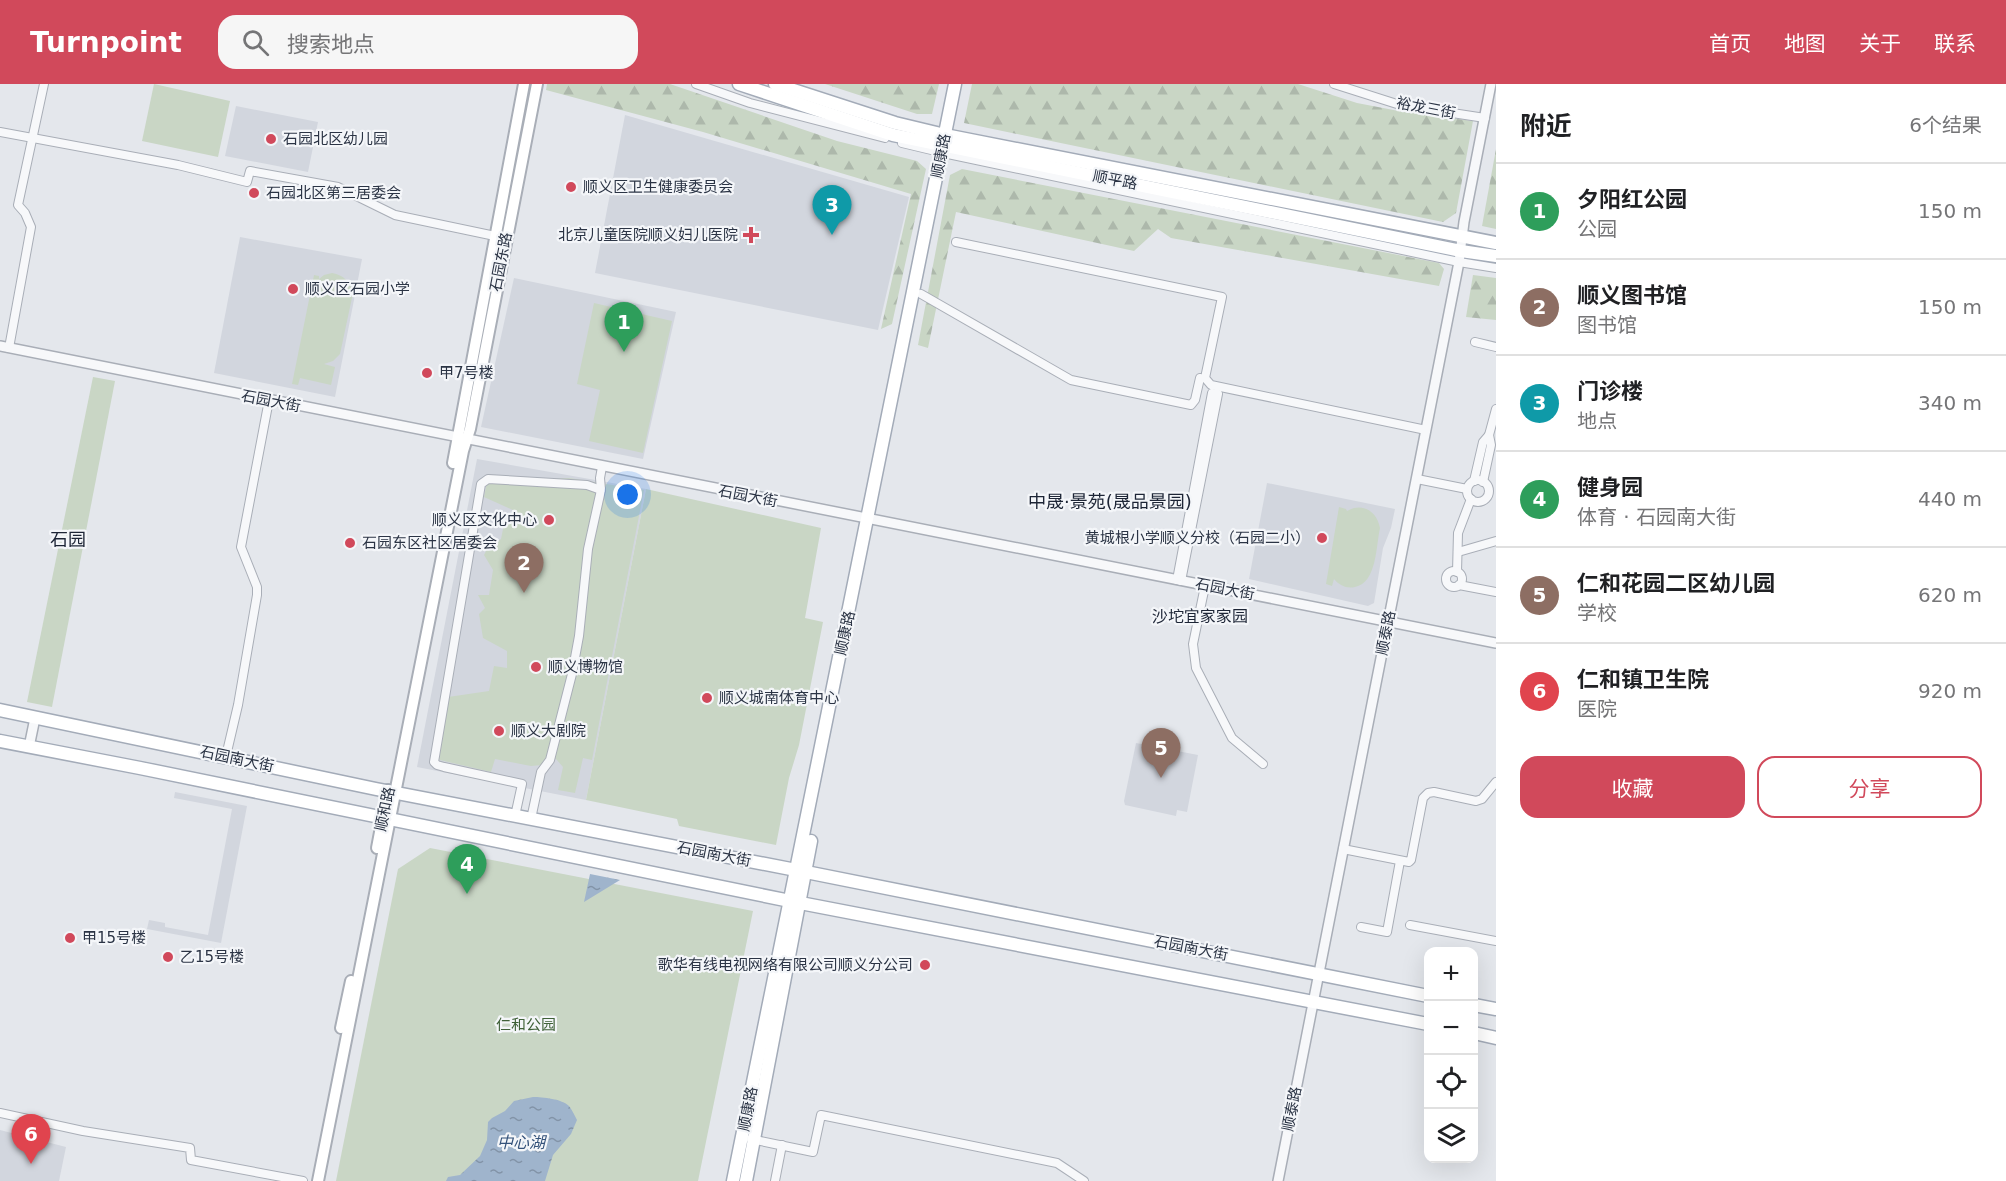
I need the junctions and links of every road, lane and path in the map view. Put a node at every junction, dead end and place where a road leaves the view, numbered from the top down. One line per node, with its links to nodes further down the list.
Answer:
1 (44, 84): 13 (street)
2 (524, 84): 15 (main road, 石园东路)
3 (537, 84): 32 (main road, 石园东路)
4 (696, 84): 14 (street)
5 (739, 84): 14 (main road, 顺平路)
6 (775, 84): 14 (main road, 顺平路)
7 (956, 84): 14 (main road, 顺康路)
8 (963, 84): 14 (main road, 顺康路)
9 (1334, 84): 11 (street, 裕龙三街)
10 (1491, 84): 11 (street, 顺泰路)
11 (1485, 118): 16 (street, 顺泰路)
12 (0, 132): 13 (street)
13 (33, 138): 15 (street); 24 (street)
14 (947, 145): 16 (main road, 顺平路); 19 (main road, 顺平路); 22 (main road, 顺康路); 41 (main road, 顺康路)
15 (495, 236): 32 (main road, 石园东路)
16 (1463, 237): 18 (main road, 顺平路); 19 (street, 顺泰路)
17 (957, 242): 30 (street)
18 (1496, 243)
19 (1460, 256): 20 (main road, 顺平路); 21 (street); 30 (street, 顺泰路)
20 (1496, 256)
21 (1496, 268)
22 (921, 294): 26 (street); 41 (main road, 顺康路)
23 (1475, 342): 25 (street)
24 (5, 347): 28 (street, 石园大街)
25 (1496, 347)
26 (1200, 378)
27 (1215, 393): 45 (street)
28 (268, 400): 32 (street, 石园大街); 55 (street)
29 (1496, 409): 31 (street)
30 (1426, 430): 34 (street, 顺泰路)
31 (1489, 435): 35 (street); 37 (street)
32 (462, 439): 33 (street, 石园大街); 60 (main road, 顺和路)
33 (601, 467): 36 (street); 39 (street); 41 (street, 石园大街)
34 (1417, 478): 38 (street); 49 (street, 顺泰路)
35 (1474, 481): 37 (street); 38 (street)
36 (587, 485): 39 (street); 58 (street)
37 (1489, 485): 40 (street)
38 (1467, 489): 40 (street)
39 (601, 490): 59 (street)
40 (1471, 499): 43 (street)
41 (872, 520): 45 (street, 石园大街); 66 (main road, 顺康路)
42 (1496, 541): 43 (street)
43 (1458, 552): 44 (street)
44 (1457, 572): 46 (street); 46 (street)
45 (1179, 580): 47 (street, 石园大街)
46 (1459, 585): 48 (street)
47 (1205, 586): 49 (street, 石园大街); 56 (street)
48 (1496, 592)
49 (1388, 621): 50 (street, 石园大街); 64 (street, 顺泰路)
50 (1496, 643)
51 (0, 710): 52 (main road, 石园南大街)
52 (34, 718): 54 (street); 55 (main road, 石园南大街)
53 (0, 741): 54 (main road, 石园南大街)
54 (29, 747): 62 (main road, 石园南大街)
55 (226, 756): 60 (main road, 石园南大街)
56 (1263, 764)
57 (1496, 782): 65 (street)
58 (522, 784): 59 (street); 61 (street)
59 (538, 787): 63 (street)
60 (392, 792): 61 (main road, 石园南大街); 62 (main road, 顺和路)
61 (515, 816): 63 (main road, 石园南大街)
62 (387, 818): 67 (main road, 石园南大街); 83 (main road, 顺和路); 84 (main road, 顺和路)
63 (531, 819): 66 (main road, 石园南大街)
64 (1343, 849): 65 (street); 71 (street, 顺泰路)
65 (1401, 861): 69 (street)
66 (801, 871): 67 (main road, 顺康路); 71 (main road, 石园南大街)
67 (795, 901): 73 (main road, 石园南大街); 80 (main road, 顺康路)
68 (1410, 925): 70 (street)
69 (1360, 927)
70 (1496, 941)
71 (1319, 973): 72 (main road, 石园南大街); 73 (street, 顺泰路)
72 (1424, 995)
73 (1313, 1000): 76 (main road, 石园南大街); 89 (street, 顺泰路)
74 (1478, 1006): 75 (main road)
75 (1496, 1009)
76 (1424, 1023)
77 (1478, 1034): 78 (main road)
78 (1496, 1038)
79 (0, 1113): 82 (street)
80 (748, 1138): 81 (street); 85 (main road, 顺康路); 86 (main road, 顺康路)
81 (782, 1145): 87 (street); 88 (street)
82 (303, 1181)
83 (311, 1181)
84 (318, 1181)
85 (733, 1181)
86 (746, 1181)
87 (775, 1181)
88 (1084, 1181)
89 (1278, 1181)

